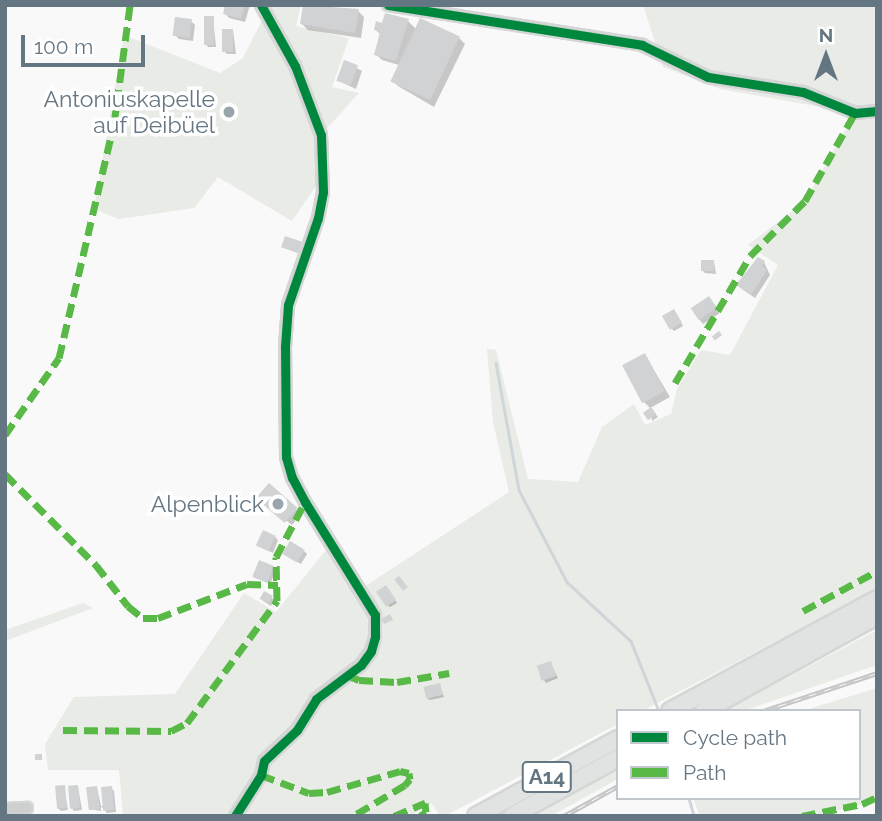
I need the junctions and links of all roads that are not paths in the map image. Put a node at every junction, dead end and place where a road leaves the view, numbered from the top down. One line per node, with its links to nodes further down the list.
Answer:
1 (261, 5): 12 (street)
2 (388, 5): 3 (street)
3 (877, 111)
4 (877, 599): 6 (highway)
5 (877, 616): 7 (highway)
6 (674, 709)
7 (708, 709)
8 (616, 740): 13 (highway, A14)
9 (616, 759): 14 (highway, A14)
10 (27, 808): 11 (street)
11 (5, 809)
12 (235, 816)
13 (476, 816)
14 (512, 816)

